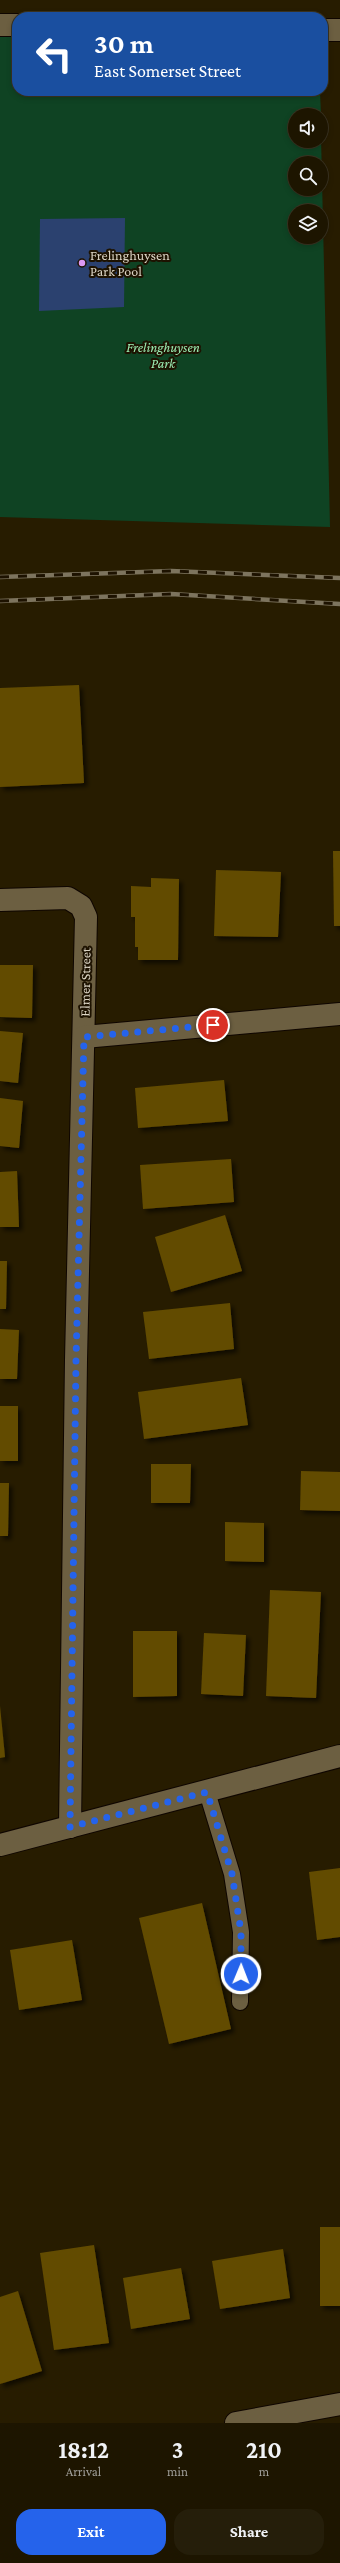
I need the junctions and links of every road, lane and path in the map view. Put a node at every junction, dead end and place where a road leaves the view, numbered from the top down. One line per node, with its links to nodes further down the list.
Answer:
1 (0, 25): 2 (street)
2 (12, 25)
3 (328, 30): 4 (street)
4 (340, 30)
5 (0, 900): 7 (street, Elmer Street)
6 (340, 1014): 7 (street)
7 (84, 1037): 10 (street, Elmer Street)
8 (340, 1756): 9 (street)
9 (207, 1792): 10 (street); 12 (lane)
10 (70, 1827): 11 (street)
11 (0, 1845)
12 (240, 2002)
13 (340, 2404): 14 (street)
14 (236, 2423)

